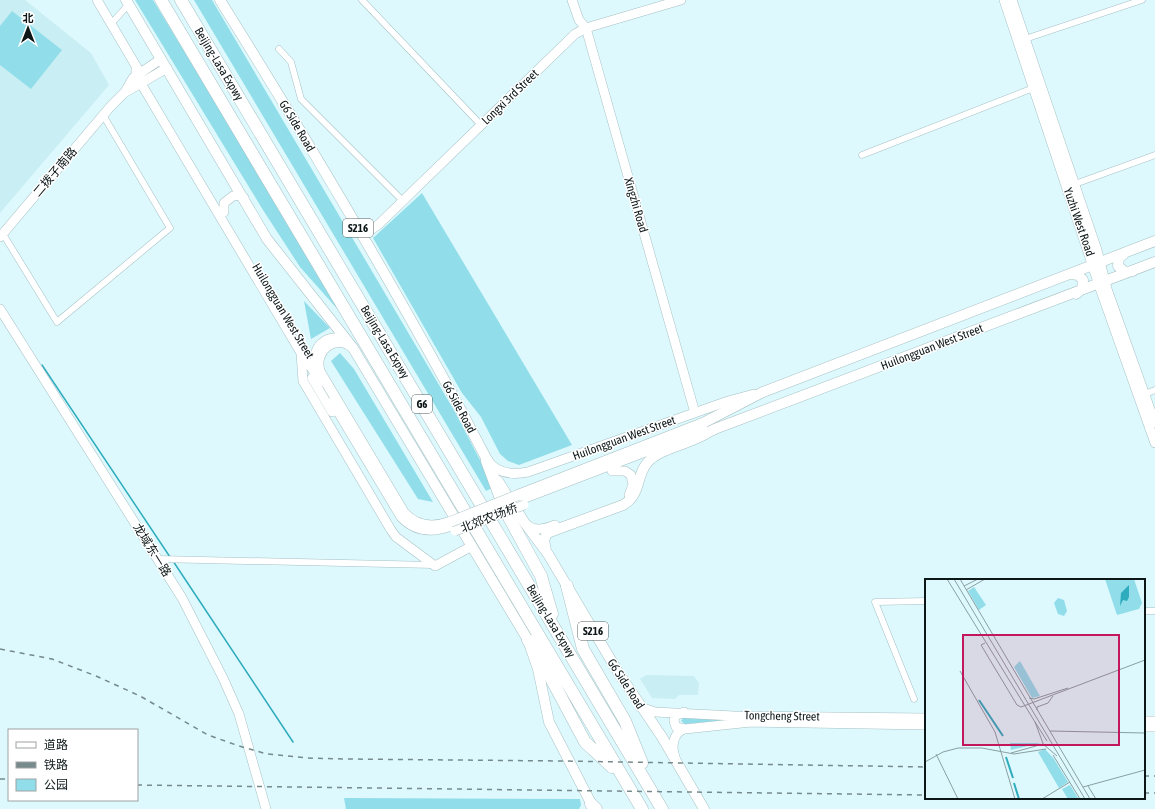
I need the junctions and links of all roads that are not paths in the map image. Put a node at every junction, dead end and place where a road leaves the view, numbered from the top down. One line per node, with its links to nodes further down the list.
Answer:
1 (97, 0): 12 (main road, Huilongguan West Street)
2 (161, 0): 74 (highway, Beijing-Lasa Expwy / G6)
3 (181, 0): 65 (highway, Beijing-Lasa Expwy / G6)
4 (220, 0): 31 (main road, G6 Side Road / S216)
5 (362, 0): 23 (street)
6 (572, 0): 13 (main road, Xingzhi Road)
7 (681, 0): 13 (main road, Longxi 3rd Street)
8 (1004, 0): 14 (main road, Yuzhi West Road)
9 (1012, 0): 14 (main road, Yuzhi West Road)
10 (1142, 0): 14 (street)
11 (128, 2): 12 (street); 16 (main road)
12 (111, 24): 18 (main road, Huilongguan West Street)
13 (586, 28): 23 (main road, Longxi 3rd Street); 47 (main road, Xingzhi Road)
14 (1022, 40): 20 (main road, Yuzhi West Road)
15 (279, 49): 28 (street)
16 (161, 59): 17 (main road); 18 (main road)
17 (167, 68): 19 (main road); 27 (main road)
18 (138, 71): 19 (main road, Huilongguan West Street); 21 (main road)
19 (144, 83): 21 (main road); 29 (main road, Huilongguan West Street); 42 (main road, Huilongguan West Street)
20 (1038, 87): 24 (street); 26 (main road, Yuzhi West Road); 35 (main road, Yuzhi West Road)
21 (123, 94): 22 (main road, 二拨子南路)
22 (103, 115): 30 (main road, 二拨子南路); 30 (street)
23 (481, 125): 28 (main road, Longxi 3rd Street)
24 (862, 155)
25 (1155, 156): 26 (street)
26 (1075, 184): 35 (main road, Yuzhi West Road)
27 (245, 199): 29 (main road); 41 (main road)
28 (403, 201): 31 (main road, Longxi 3rd Street)
29 (224, 212): 43 (main road, Huilongguan West Street)
30 (1, 235)
31 (362, 236): 52 (main road, G6 Side Road / S216)
32 (1155, 241): 33 (main road, Huilongguan West Street)
33 (1126, 253): 35 (main road, Huilongguan West Street); 36 (main road)
34 (1155, 262): 36 (main road, Huilongguan West Street)
35 (1097, 264): 37 (main road, Huilongguan West Street); 38 (main road, Yuzhi West Road)
36 (1133, 271): 38 (main road, Huilongguan West Street)
37 (1068, 275): 39 (main road); 45 (main road, Huilongguan West Street)
38 (1102, 284): 39 (main road, Huilongguan West Street); 46 (main road, Yuzhi West Road); 51 (main road, Yuzhi West Road)
39 (1074, 294): 49 (main road, Huilongguan West Street)
40 (0, 309): 59 (main road, 龙域东一路)
41 (353, 348): 43 (main road); 57 (main road)
42 (301, 353): 56 (main road, Huilongguan West Street); 60 (main road, Huilongguan West Street)
43 (318, 368): 56 (main road, Huilongguan West Street)
44 (1155, 390): 46 (street)
45 (763, 392): 47 (main road, Huilongguan West Street); 54 (main road, Huilongguan West Street)
46 (1145, 394): 48 (main road, Yuzhi West Road)
47 (695, 413): 52 (main road, Huilongguan West Street)
48 (1155, 423)
49 (720, 427): 50 (main road, Huilongguan West Street); 58 (main road)
50 (709, 430): 53 (main road, Huilongguan West Street); 54 (main road, Huilongguan West Street)
51 (1155, 442)
52 (488, 461): 55 (main road, G6 Side Road / S216); 65 (highway)
53 (612, 471): 54 (main road, Huilongguan West Street); 55 (main road)
54 (521, 500): 56 (main road, 北郊农场桥, bridge)
55 (524, 522): 58 (main road, G6 Side Road / S216)
56 (452, 526)
57 (472, 546): 60 (main road); 66 (main road)
58 (548, 554): 61 (main road, G6 Side Road / S216)
59 (158, 559): 60 (street); 77 (main road, 龙域东一路)
60 (435, 566)
61 (567, 586): 68 (main road, G6 Side Road / S216); 75 (highway)
62 (925, 601): 67 (street)
63 (1155, 610): 64 (street)
64 (1145, 611)
65 (556, 628): 75 (highway, Beijing-Lasa Expwy / G6)
66 (528, 640): 74 (highway); 76 (main road)
67 (914, 699)
68 (640, 707): 69 (main road, Tongcheng Street); 73 (main road, G6 Side Road / S216)
69 (686, 712): 70 (main road, Tongcheng Street); 72 (main road)
70 (925, 718)
71 (925, 725): 72 (main road, Tongcheng Street)
72 (685, 729): 73 (main road)
73 (675, 758): 79 (main road, G6 Side Road / S216)
74 (623, 779): 78 (highway, Beijing-Lasa Expwy / G6)
75 (660, 805)
76 (593, 808)
77 (266, 809)
78 (642, 809)
79 (704, 809)

